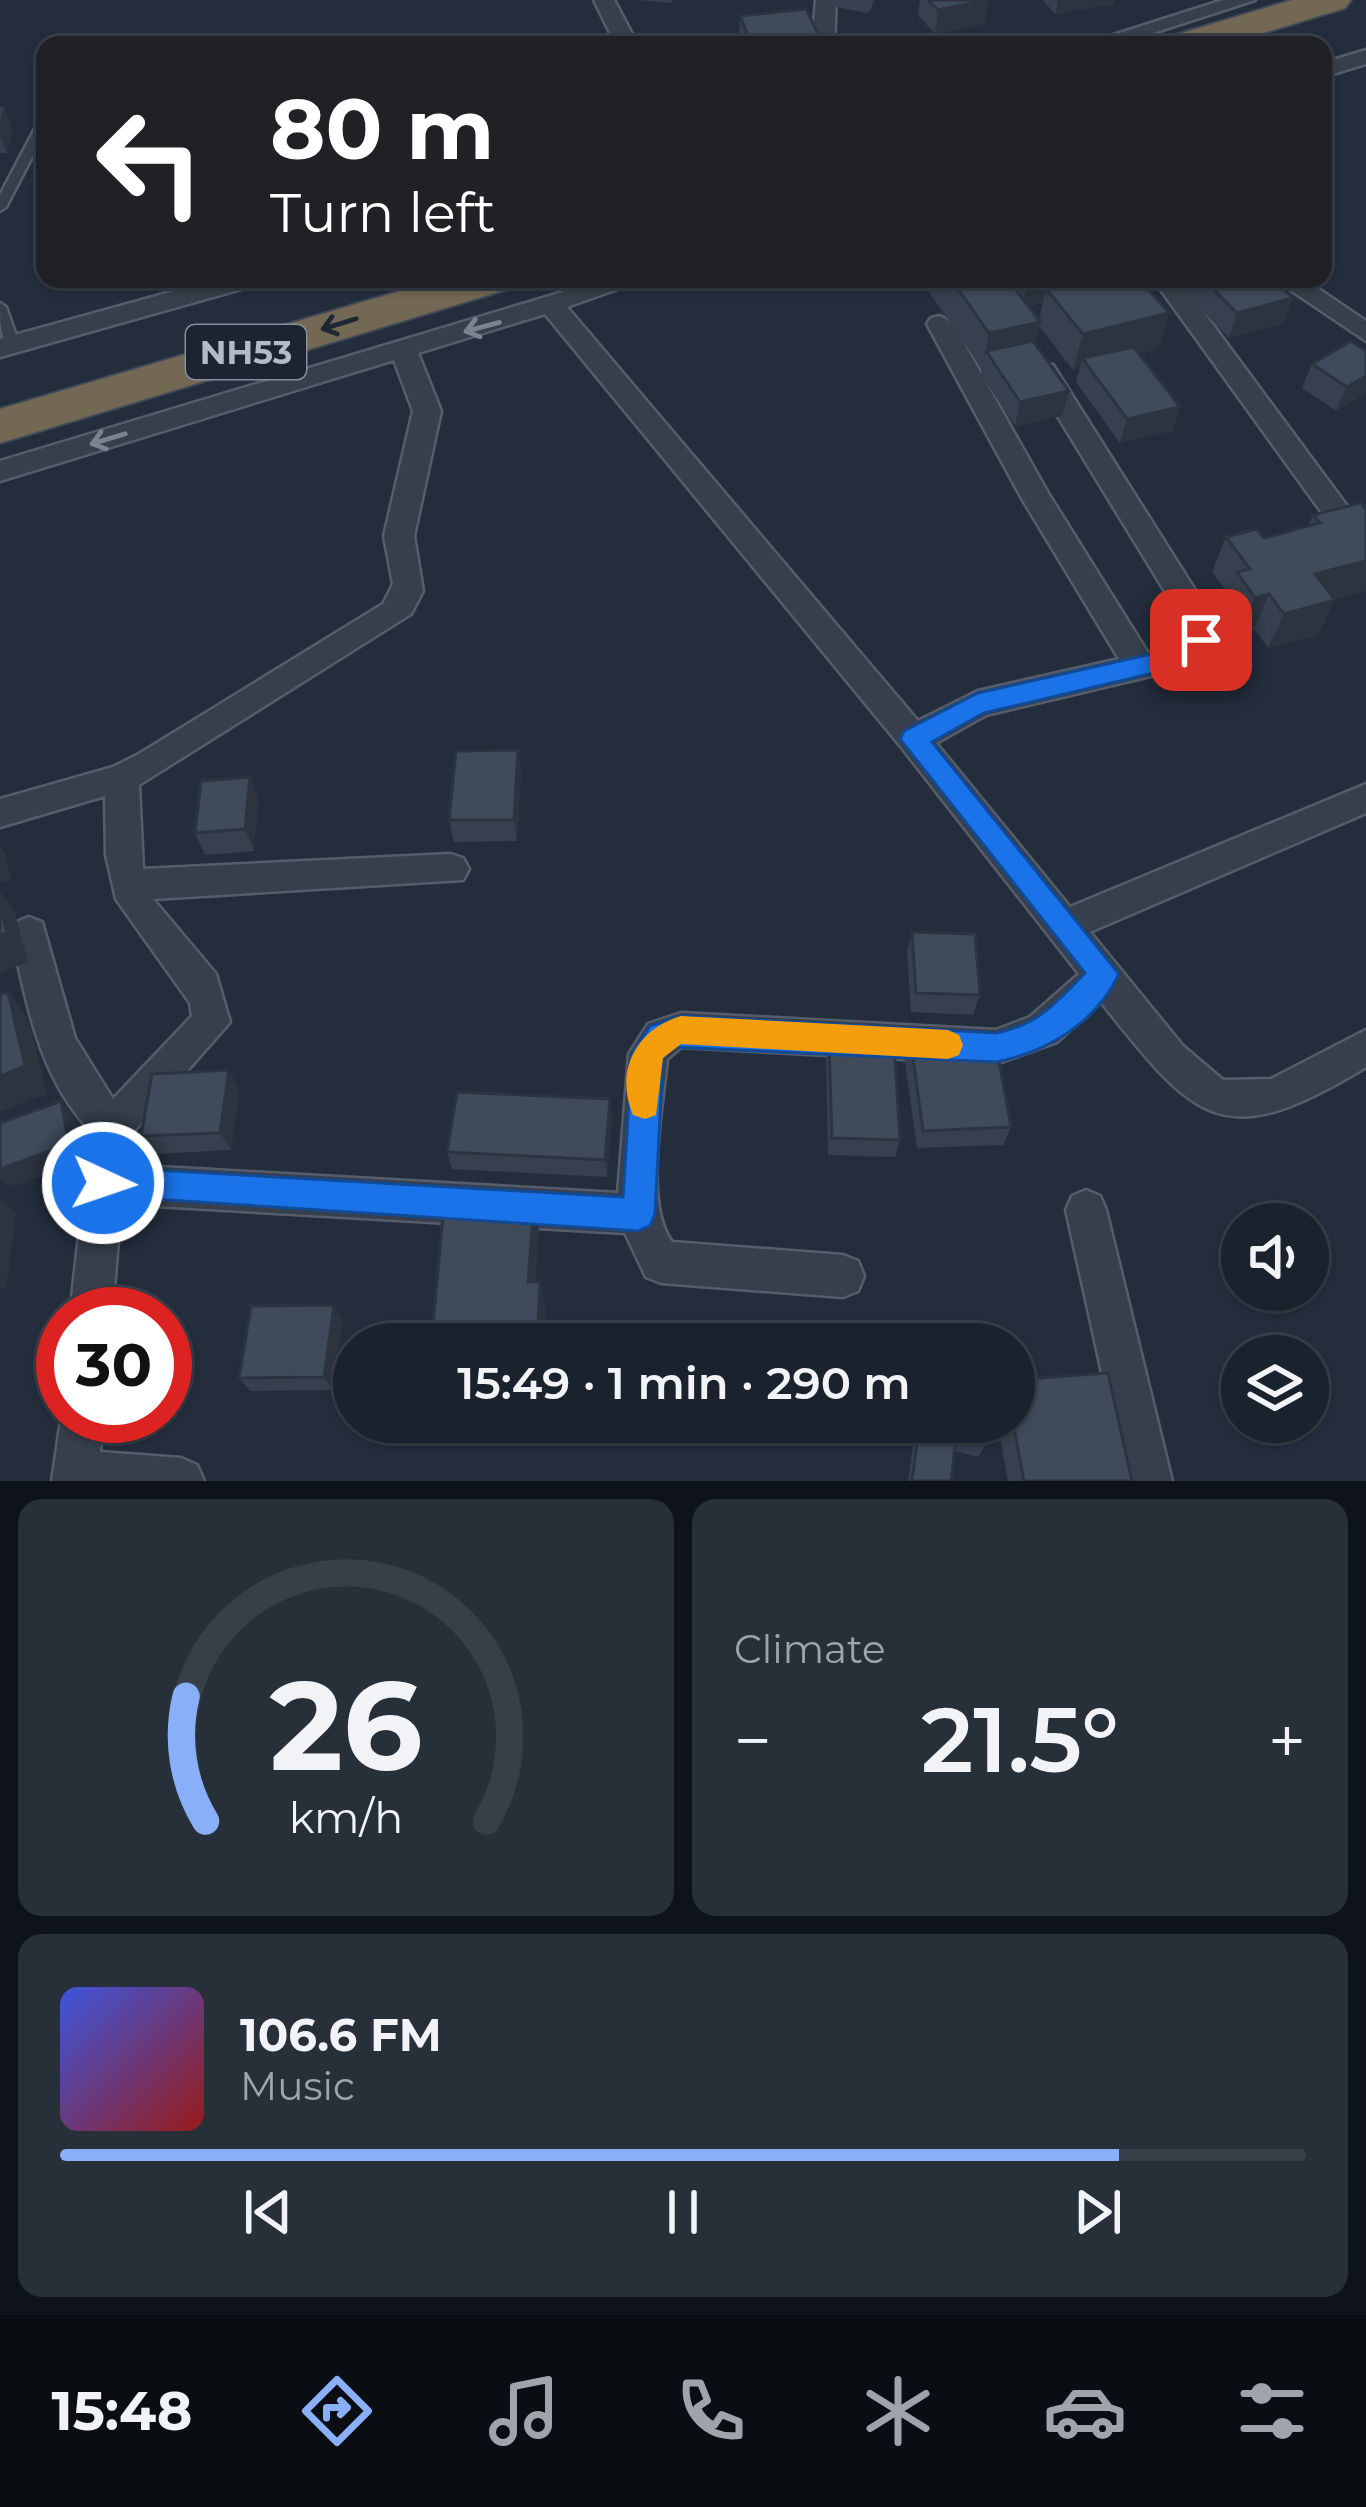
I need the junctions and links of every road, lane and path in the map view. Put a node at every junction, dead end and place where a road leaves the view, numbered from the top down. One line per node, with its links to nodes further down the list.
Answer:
1 (604, 0): 5 (street)
2 (826, 0): 6 (street)
3 (1245, 0): 7 (street)
4 (1332, 0): 8 (highway)
5 (622, 36)
6 (824, 36)
7 (1123, 36)
8 (1213, 36)
9 (1332, 48): 10 (highway)
10 (1364, 50): 11 (street)
11 (1332, 66)
12 (36, 138): 13 (lane)
13 (0, 207)
14 (220, 288): 26 (street)
15 (332, 288): 26 (highway, NH53)
16 (461, 288): 27 (highway, NH53, one-way to 27)
17 (605, 288): 20 (street)
18 (1173, 288): 29 (street)
19 (1300, 288): 23 (street)
20 (551, 305): 25 (street, one-way to 25); 31 (street)
21 (0, 307): 26 (lane)
22 (940, 323): 30 (street)
23 (1366, 333)
24 (1023, 339): 30 (street)
25 (403, 348): 28 (street, one-way to 28); 32 (street)
26 (4, 359)
27 (0, 426)
28 (0, 471)
29 (1340, 517)
30 (1140, 666): 31 (street)
31 (914, 739): 37 (street)
32 (122, 778): 34 (street); 36 (street)
33 (1366, 798): 37 (street)
34 (0, 813)
35 (451, 868): 36 (street)
36 (129, 886): 41 (street)
37 (1067, 926): 39 (street)
38 (29, 933): 41 (street)
39 (1104, 974): 40 (street); 44 (street)
40 (1366, 1047)
41 (113, 1126): 42 (street)
42 (103, 1183): 44 (street); 46 (street)
43 (1086, 1210): 50 (street)
44 (638, 1214): 45 (street)
45 (843, 1276)
46 (93, 1287)
47 (78, 1443): 48 (street)
48 (75, 1477): 49 (street)
49 (181, 1481)
50 (1149, 1481)

